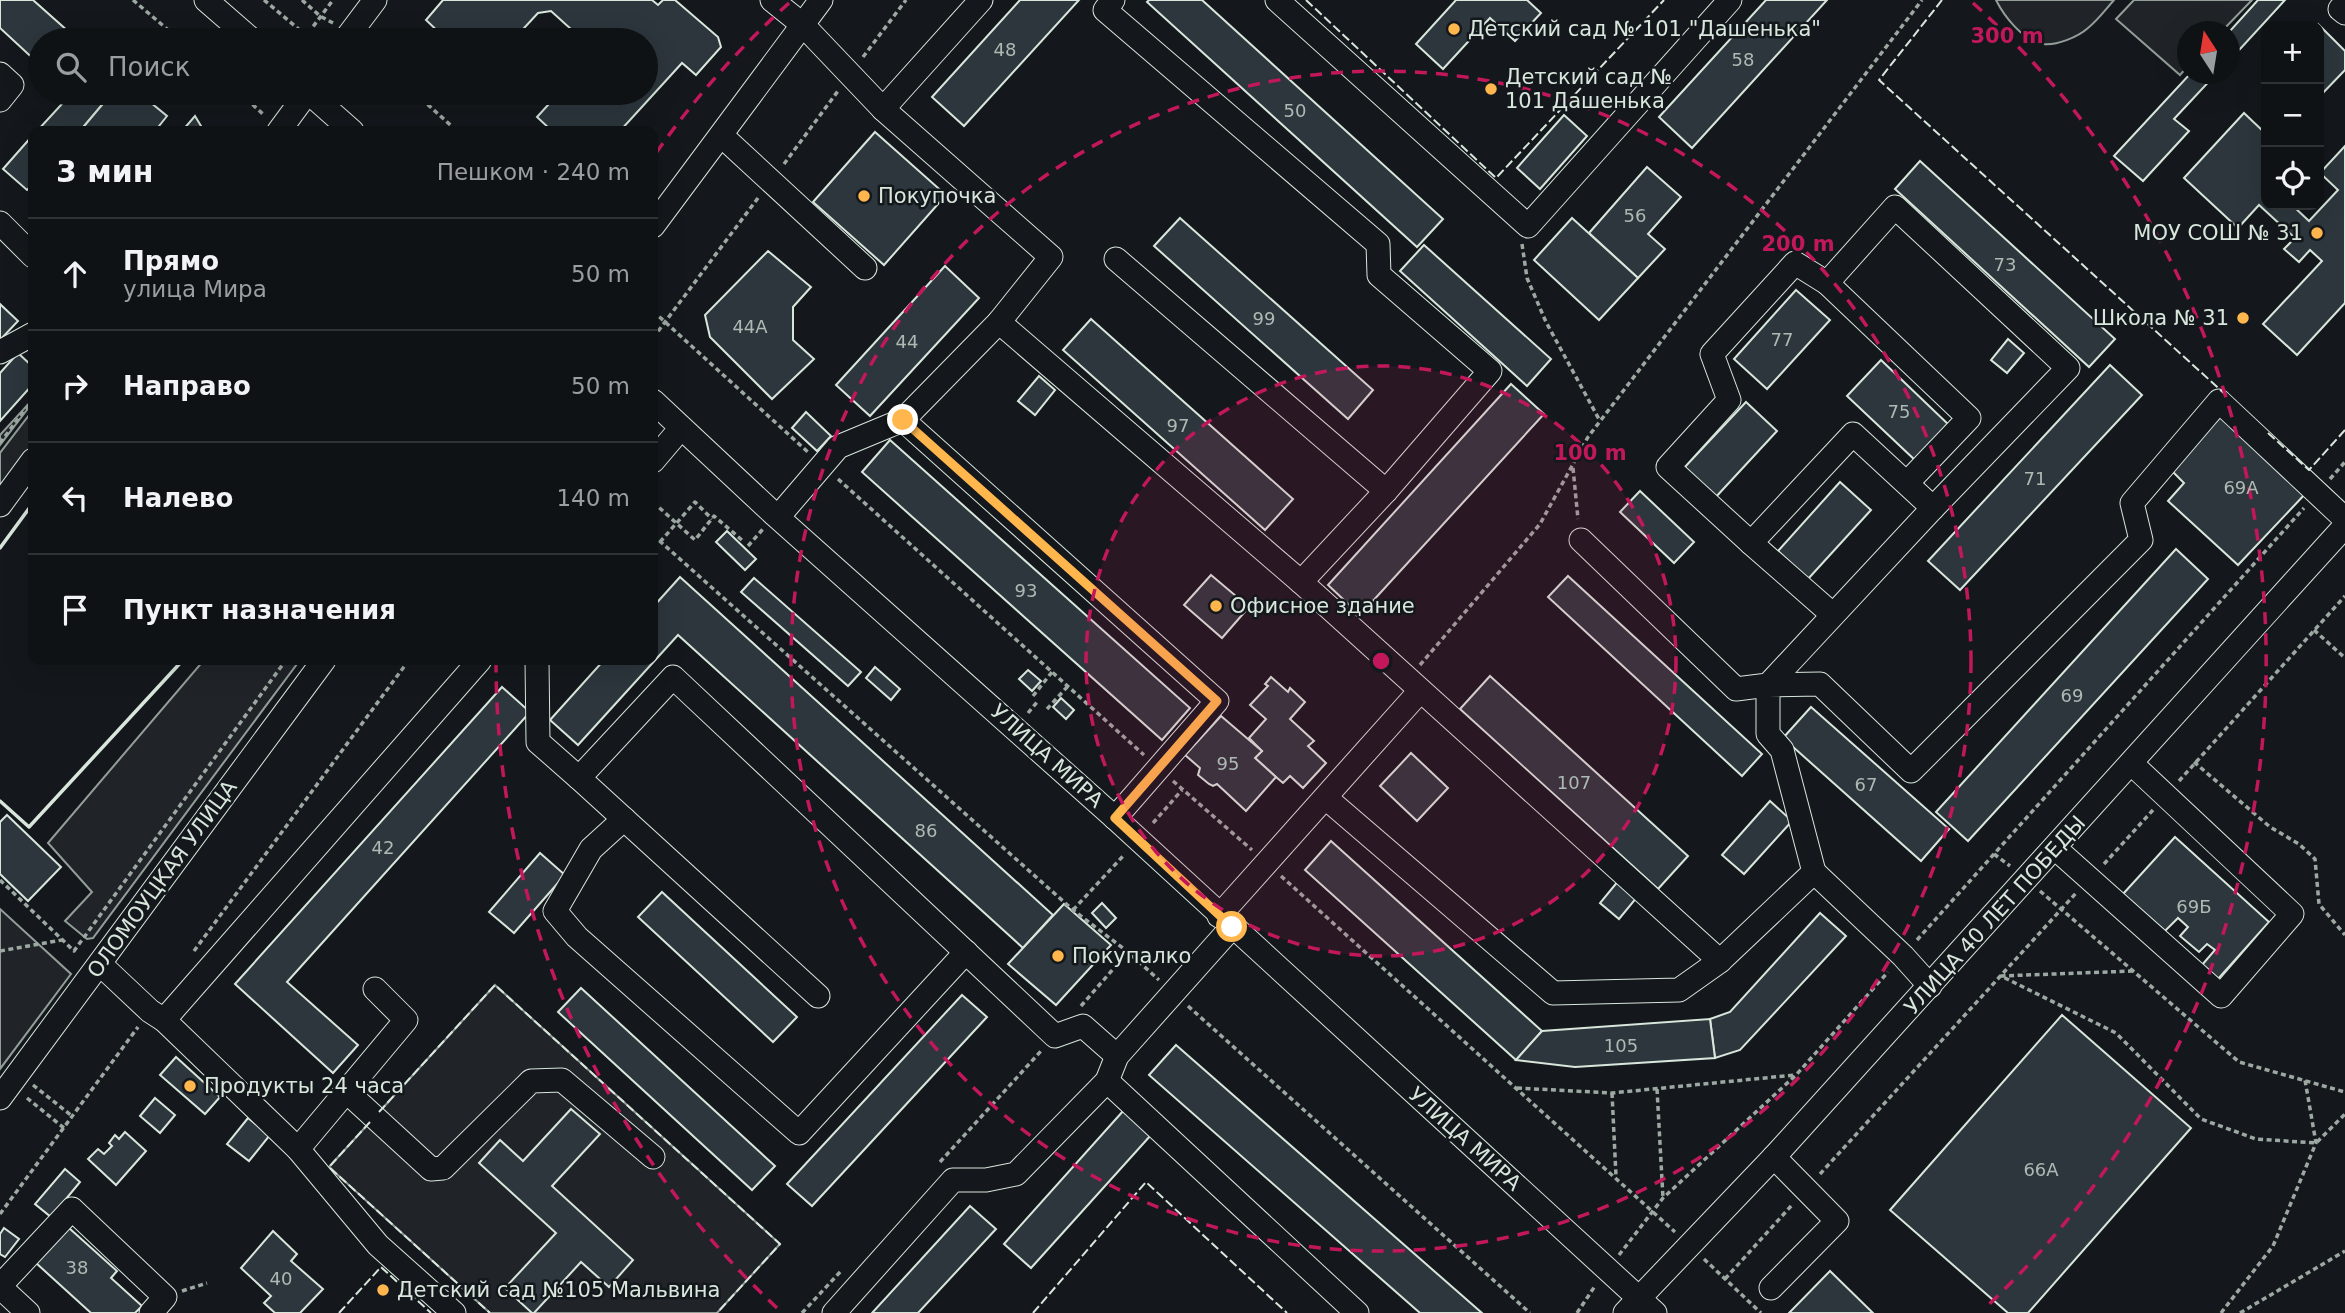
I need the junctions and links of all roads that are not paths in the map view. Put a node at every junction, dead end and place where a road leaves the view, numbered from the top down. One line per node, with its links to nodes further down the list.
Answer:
1 (206, 0): 10 (street)
2 (375, 0): 11 (street)
3 (772, 0): 9 (street)
4 (821, 0): 9 (street)
5 (981, 0): 16 (street)
6 (1113, 0): 35 (street)
7 (1277, 0): 8 (street)
8 (1730, 0)
9 (803, 25): 16 (street); 19 (street)
10 (238, 28)
11 (354, 28)
12 (0, 74): 13 (street)
13 (0, 100)
14 (299, 105): 17 (street)
15 (322, 105): 18 (street)
16 (883, 109): 26 (street)
17 (282, 126)
18 (346, 126)
19 (722, 136): 20 (street); 24 (street)
20 (658, 219)
21 (0, 223): 22 (street)
22 (28, 251)
23 (1116, 259): 35 (street)
24 (865, 268)
25 (1827, 283): 34 (street); 37 (street); 42 (street)
26 (999, 322): 30 (street); 43 (street)
27 (28, 337): 28 (street)
28 (0, 352)
29 (658, 406): 31 (street, УЛИЦА МИРА)
30 (903, 420): 38 (street); 53 (street)
31 (681, 428): 32 (street); 38 (street, УЛИЦА МИРА)
32 (658, 455)
33 (28, 467): 36 (street)
34 (1907, 483): 37 (street); 42 (street)
35 (1386, 491): 43 (street)
36 (0, 505)
37 (1933, 508): 44 (street)
38 (778, 517): 53 (street, УЛИЦА МИРА)
39 (2345, 519): 49 (street)
40 (2345, 526): 50 (street, УЛИЦА 40 ЛЕТ ПОБЕДЫ)
41 (1581, 540): 49 (street)
42 (1751, 542): 44 (street)
43 (1301, 582): 48 (street)
44 (1832, 614): 49 (street)
45 (320, 665): 60 (street, ОЛОМОУЦКАЯ УЛИЦА)
46 (475, 665): 64 (street)
47 (537, 665): 51 (street)
48 (1414, 685): 52 (street); 59 (street)
49 (1768, 685): 56 (street)
50 (2132, 764): 55 (street, УЛИЦА 40 ЛЕТ ПОБЕДЫ); 55 (street)
51 (579, 778): 54 (street); 58 (street)
52 (1326, 798): 57 (street); 59 (street)
53 (1115, 818): 57 (street, УЛИЦА МИРА)
54 (624, 819): 58 (street); 63 (street)
55 (2055, 848): 61 (street, УЛИЦА 40 ЛЕТ ПОБЕДЫ)
56 (1814, 872): 59 (street); 61 (street)
57 (1226, 921): 65 (street); 74 (street, УЛИЦА МИРА)
58 (966, 952): 65 (street)
59 (1720, 961)
60 (100, 964): 64 (street); 68 (street, ОЛОМОУЦКАЯ УЛИЦА)
61 (1930, 986): 71 (street, УЛИЦА 40 ЛЕТ ПОБЕДЫ)
62 (375, 989): 67 (street)
63 (817, 996)
64 (157, 1015): 69 (street)
65 (1117, 1056): 66 (street)
66 (1107, 1081): 77 (street); 78 (street)
67 (346, 1091): 69 (street); 70 (street)
68 (0, 1098)
69 (298, 1149): 76 (street)
70 (653, 1157)
71 (1774, 1157): 72 (street); 74 (street, УЛИЦА 40 ЛЕТ ПОБЕДЫ)
72 (1772, 1289)
73 (10, 1300): 75 (street)
74 (1640, 1308)
75 (151, 1313)
76 (454, 1313)
77 (834, 1313)
78 (1357, 1313)

